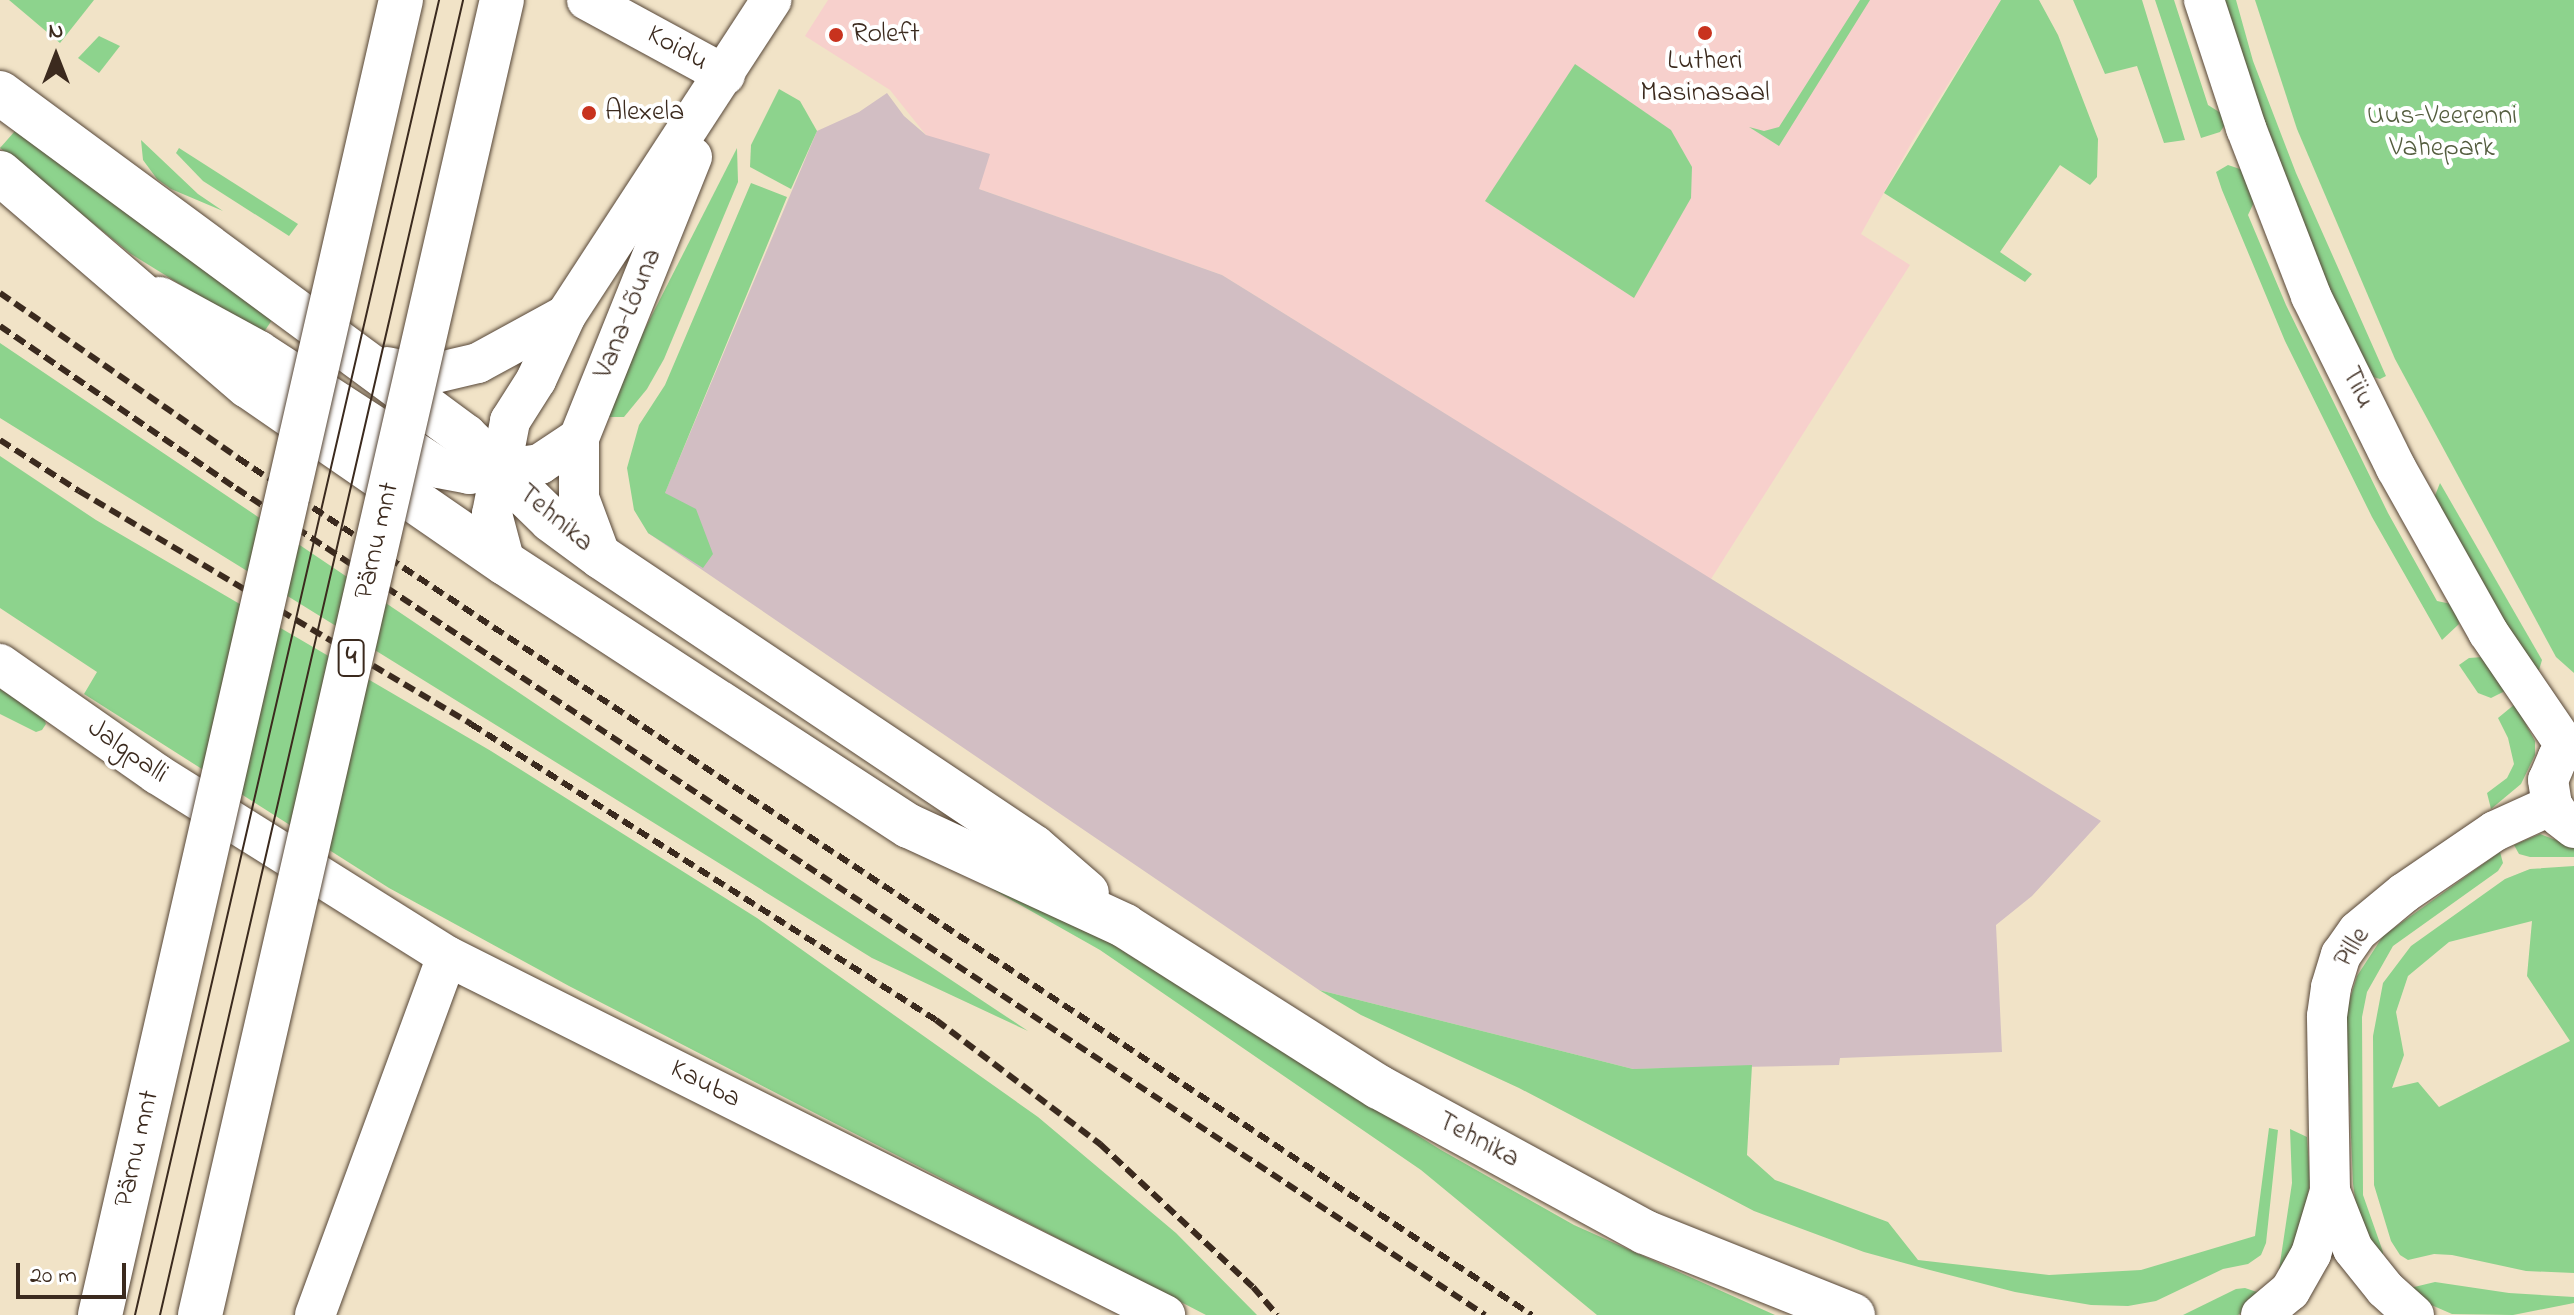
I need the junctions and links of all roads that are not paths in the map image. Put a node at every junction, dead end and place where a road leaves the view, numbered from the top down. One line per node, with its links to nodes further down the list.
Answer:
1 (401, 0): 23 (main road, Pärnu mnt, bridge)
2 (502, 0): 24 (main road, Pärnu mnt / 4, bridge)
3 (587, 0): 6 (street, Koidu)
4 (771, 0): 6 (street, Vana-Lõuna)
5 (2204, 0): 17 (street, Tiiu)
6 (725, 75): 10 (street, Vana-Lõuna); 12 (street, Vana-Lõuna)
7 (0, 93): 11 (main road, Tehnika)
8 (0, 173): 9 (main road, Tehnika)
9 (119, 276): 13 (street); 15 (main road, Tehnika)
10 (566, 315): 11 (street); 13 (street, Vana-Lõuna)
11 (367, 364): 13 (main road, Tehnika)
12 (579, 438): 13 (street); 14 (street, Vana-Lõuna)
13 (499, 471): 14 (main road, Tehnika); 15 (street, Vana-Lõuna)
14 (601, 557): 20 (main road, Tehnika)
15 (505, 563): 20 (main road, Tehnika)
16 (0, 664): 19 (street, Jalgpalli)
17 (2571, 747): 18 (street)
18 (2563, 816): 22 (street, Pille)
19 (256, 837): 21 (street, Kauba)
20 (1125, 926): 27 (main road, Tehnika)
21 (447, 956): 25 (street); 26 (street, Kauba)
22 (2330, 1191): 28 (street, Pille); 29 (street, Pille)
23 (100, 1315)
24 (200, 1315)
25 (315, 1315)
26 (1165, 1315)
27 (1853, 1315)
28 (2261, 1315)
29 (2414, 1315)

